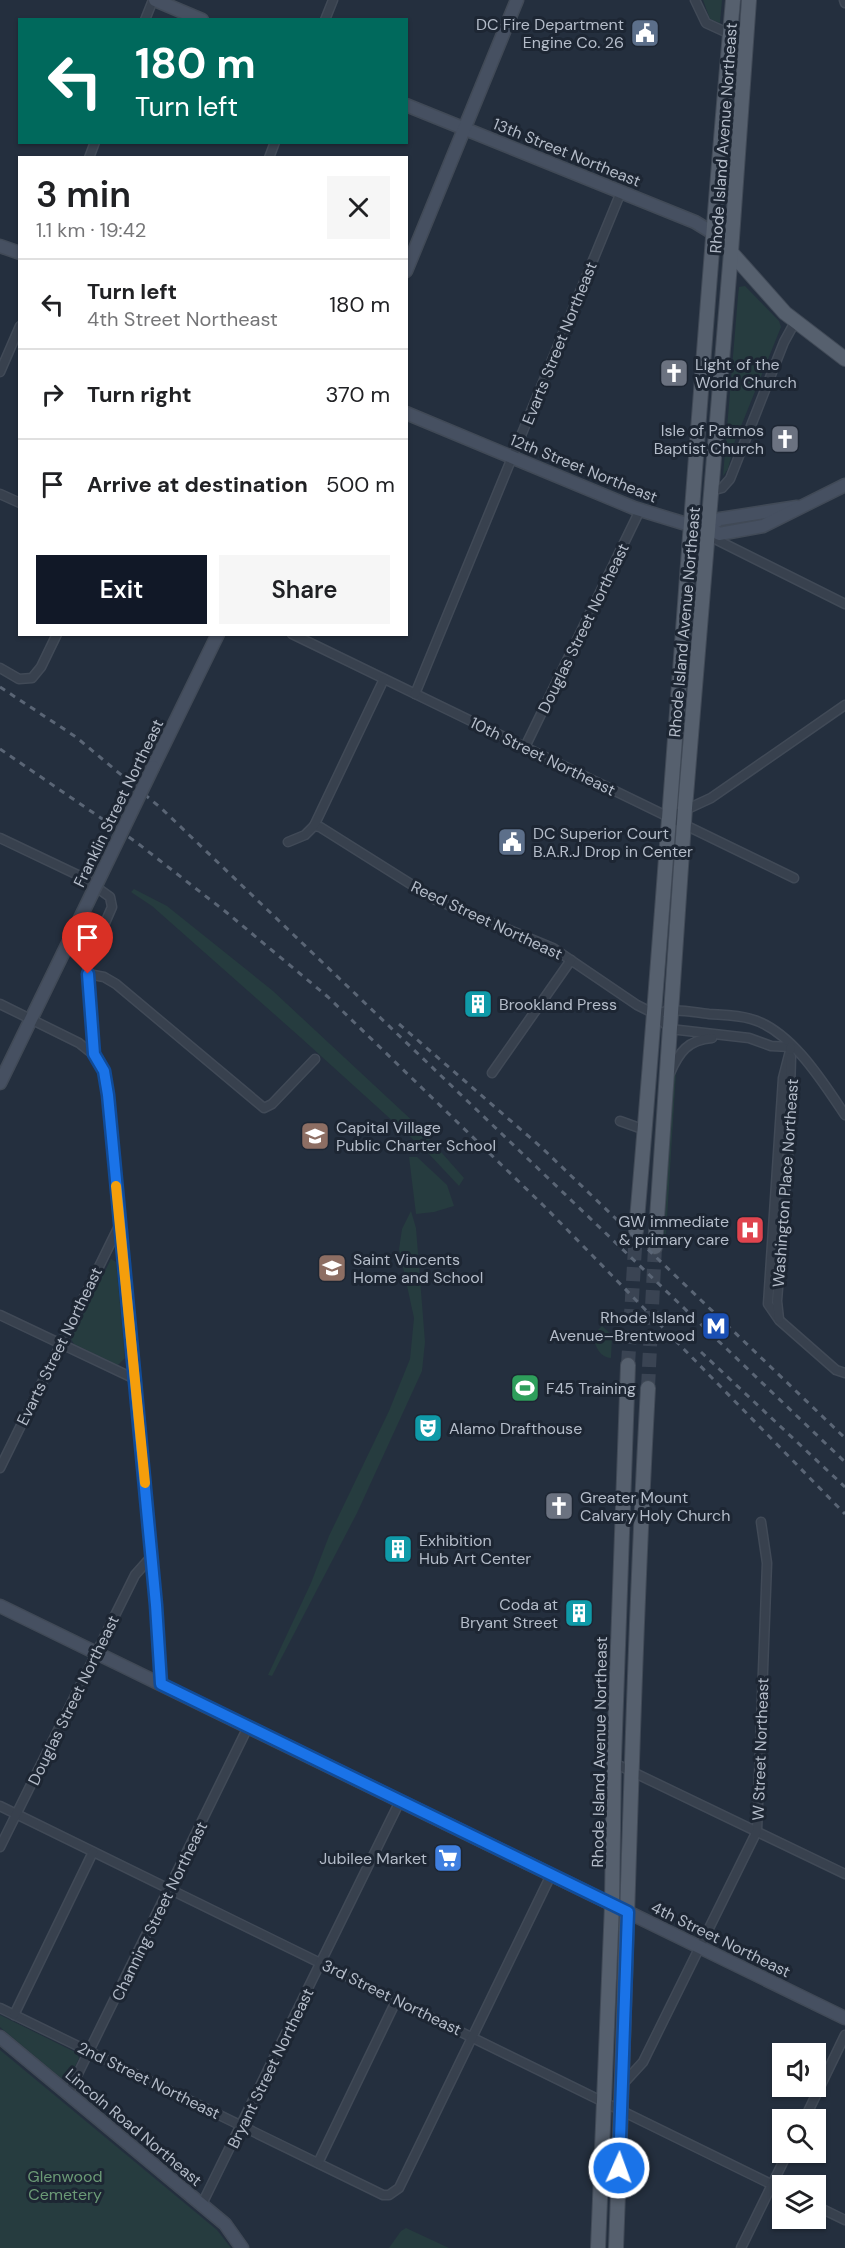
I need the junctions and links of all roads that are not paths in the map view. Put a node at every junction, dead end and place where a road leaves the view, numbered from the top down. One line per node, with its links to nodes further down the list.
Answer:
1 (154, 0): 7 (street); 8 (street)
2 (333, 0): 9 (street)
3 (517, 0): 15 (street)
4 (695, 0): 10 (street)
5 (733, 0): 10 (main road, Rhode Island Avenue Northeast)
6 (749, 0): 11 (main road, Rhode Island Avenue Northeast)
7 (146, 18)
8 (197, 18)
9 (326, 18)
10 (730, 34): 11 (street); 13 (main road, Rhode Island Avenue Northeast)
11 (748, 34): 14 (main road, Rhode Island Avenue Northeast)
12 (408, 106): 15 (street, 13th Street Northeast)
13 (723, 110): 14 (main road); 17 (main road, Rhode Island Avenue Northeast)
14 (742, 111): 19 (main road, Rhode Island Avenue Northeast)
15 (464, 127): 16 (street, 13th Street Northeast); 21 (street)
16 (621, 192): 17 (street, 13th Street Northeast); 27 (street, Evarts Street Northeast)
17 (713, 232): 19 (main road); 33 (main road, Rhode Island Avenue Northeast)
18 (0, 246): 20 (street)
19 (731, 252): 22 (main road); 29 (main road, Rhode Island Avenue Northeast)
20 (18, 253)
21 (408, 266)
22 (795, 322): 24 (main road); 29 (street)
23 (18, 331): 25 (street)
24 (845, 359)
25 (0, 372)
26 (408, 414): 27 (street, 12th Street Northeast)
27 (512, 456): 32 (street, 12th Street Northeast); 41 (street, Evarts Street Northeast)
28 (845, 485): 34 (street, 12th Street Northeast)
29 (711, 491): 34 (main road, Rhode Island Avenue Northeast)
30 (0, 494): 31 (street)
31 (18, 502)
32 (640, 510): 33 (street, 12th Street Northeast); 43 (street, Douglas Street Northeast)
33 (692, 526): 34 (street, 12th Street Northeast); 45 (main road, Rhode Island Avenue Northeast)
34 (708, 530): 35 (street); 44 (main road, Rhode Island Avenue Northeast)
35 (845, 604)
36 (56, 636): 39 (street)
37 (217, 636): 56 (street, Franklin Street Northeast, bridge)
38 (296, 636): 40 (street, 10th Street Northeast)
39 (0, 668)
40 (384, 679): 41 (street, 10th Street Northeast); 47 (street)
41 (415, 694): 43 (street, 10th Street Northeast)
42 (845, 705): 44 (street)
43 (525, 747): 45 (street, 10th Street Northeast)
44 (685, 808): 45 (street); 46 (main road, Rhode Island Avenue Northeast)
45 (670, 817): 46 (street, 10th Street Northeast); 55 (main road, Rhode Island Avenue Northeast)
46 (684, 824): 50 (street, 10th Street Northeast); 54 (main road, Rhode Island Avenue Northeast)
47 (314, 826): 49 (street); 51 (street, Reed Street Northeast)
48 (0, 838): 52 (street)
49 (288, 842)
50 (794, 878)
51 (571, 960): 55 (street, Reed Street Northeast); 62 (street)
52 (88, 974): 60 (street); 61 (street)
53 (0, 1004): 56 (street)
54 (672, 1008): 55 (street, Washington Place Northeast); 57 (main road, Rhode Island Avenue Northeast); 59 (street, Washington Place Northeast)
55 (655, 1014): 57 (street); 67 (main road, Rhode Island Avenue Northeast)
56 (31, 1019): 60 (street); 63 (street, Franklin Street Northeast)
57 (670, 1029): 58 (street); 64 (main road, Rhode Island Avenue Northeast)
58 (728, 1036): 59 (street); 64 (street)
59 (791, 1047): 65 (street, Washington Place Northeast); 74 (street, Washington Place Northeast)
60 (94, 1054): 68 (street)
61 (315, 1059)
62 (492, 1073)
63 (0, 1083)
64 (665, 1087): 70 (main road, Rhode Island Avenue Northeast)
65 (845, 1115)
66 (620, 1121): 67 (street)
67 (645, 1130): 69 (main road, Rhode Island Avenue Northeast)
68 (120, 1224): 72 (street, Evarts Street Northeast); 75 (street)
69 (636, 1231)
70 (656, 1247)
71 (0, 1315): 72 (street)
72 (60, 1344): 75 (street); 77 (street, Evarts Street Northeast)
73 (628, 1365): 84 (main road, Rhode Island Avenue Northeast)
74 (845, 1373)
75 (135, 1379): 79 (street)
76 (648, 1388): 85 (main road, Rhode Island Avenue Northeast)
77 (0, 1468)
78 (761, 1522): 89 (street, W Street Northeast)
79 (151, 1557): 81 (street, Douglas Street Northeast); 82 (street)
80 (0, 1606): 81 (street, 4th Street Northeast)
81 (97, 1653): 82 (street, 4th Street Northeast); 88 (street, Douglas Street Northeast)
82 (161, 1684): 83 (street, 4th Street Northeast)
83 (248, 1727): 86 (street, 4th Street Northeast); 94 (street, Channing Street Northeast)
84 (614, 1763): 85 (street); 95 (main road, Rhode Island Avenue Northeast)
85 (632, 1771): 89 (street); 96 (main road, Rhode Island Avenue Northeast)
86 (400, 1801): 93 (street, 4th Street Northeast); 98 (street, Bryant Street Northeast)
87 (0, 1806): 88 (street, 3rd Street Northeast)
88 (16, 1814): 90 (street, Douglas Street Northeast); 91 (street, 3rd Street Northeast)
89 (757, 1831): 92 (street); 97 (street, W Street Northeast)
90 (0, 1847)
91 (93, 1852): 94 (street, 3rd Street Northeast); 101 (street)
92 (845, 1874)
93 (551, 1875): 95 (street, 4th Street Northeast); 104 (street)
94 (170, 1889): 98 (street, 3rd Street Northeast); 106 (street, Channing Street Northeast)
95 (612, 1905): 96 (street, 4th Street Northeast); 109 (main road, Rhode Island Avenue Northeast)
96 (628, 1912): 97 (street, 4th Street Northeast); 107 (main road, Rhode Island Avenue Northeast)
97 (700, 1947): 102 (street, 4th Street Northeast); 107 (street, W Street Northeast)
98 (321, 1963): 99 (street, 3rd Street Northeast); 112 (street, Bryant Street Northeast)
99 (397, 2000): 104 (street, 3rd Street Northeast); 113 (street)
100 (0, 2008): 101 (street, 2nd Street Northeast)
101 (14, 2014): 106 (street, 2nd Street Northeast)
102 (845, 2018)
103 (845, 2035): 111 (street)
104 (473, 2036): 109 (street, 3rd Street Northeast); 113 (street, 2nd Street Northeast)
105 (0, 2037): 108 (street, Lincoln Road Northeast)
106 (90, 2052): 108 (street, Channing Street Northeast); 112 (street, 2nd Street Northeast)
107 (622, 2085): 110 (main road, Rhode Island Avenue Northeast)
108 (68, 2094): 115 (street, Lincoln Road Northeast)
109 (605, 2101): 110 (street, 3rd Street Northeast); 119 (main road, Rhode Island Avenue Northeast)
110 (621, 2109): 114 (street, 3rd Street Northeast); 120 (main road, Rhode Island Avenue Northeast)
111 (809, 2109)
112 (242, 2125): 113 (street, 2nd Street Northeast); 115 (street, Bryant Street Northeast)
113 (318, 2163)
114 (772, 2184): 121 (street)
115 (201, 2204): 118 (street, Lincoln Road Northeast)
116 (826, 2211): 117 (street)
117 (845, 2220)
118 (242, 2248)
119 (598, 2248)
120 (616, 2248)
121 (741, 2248)

